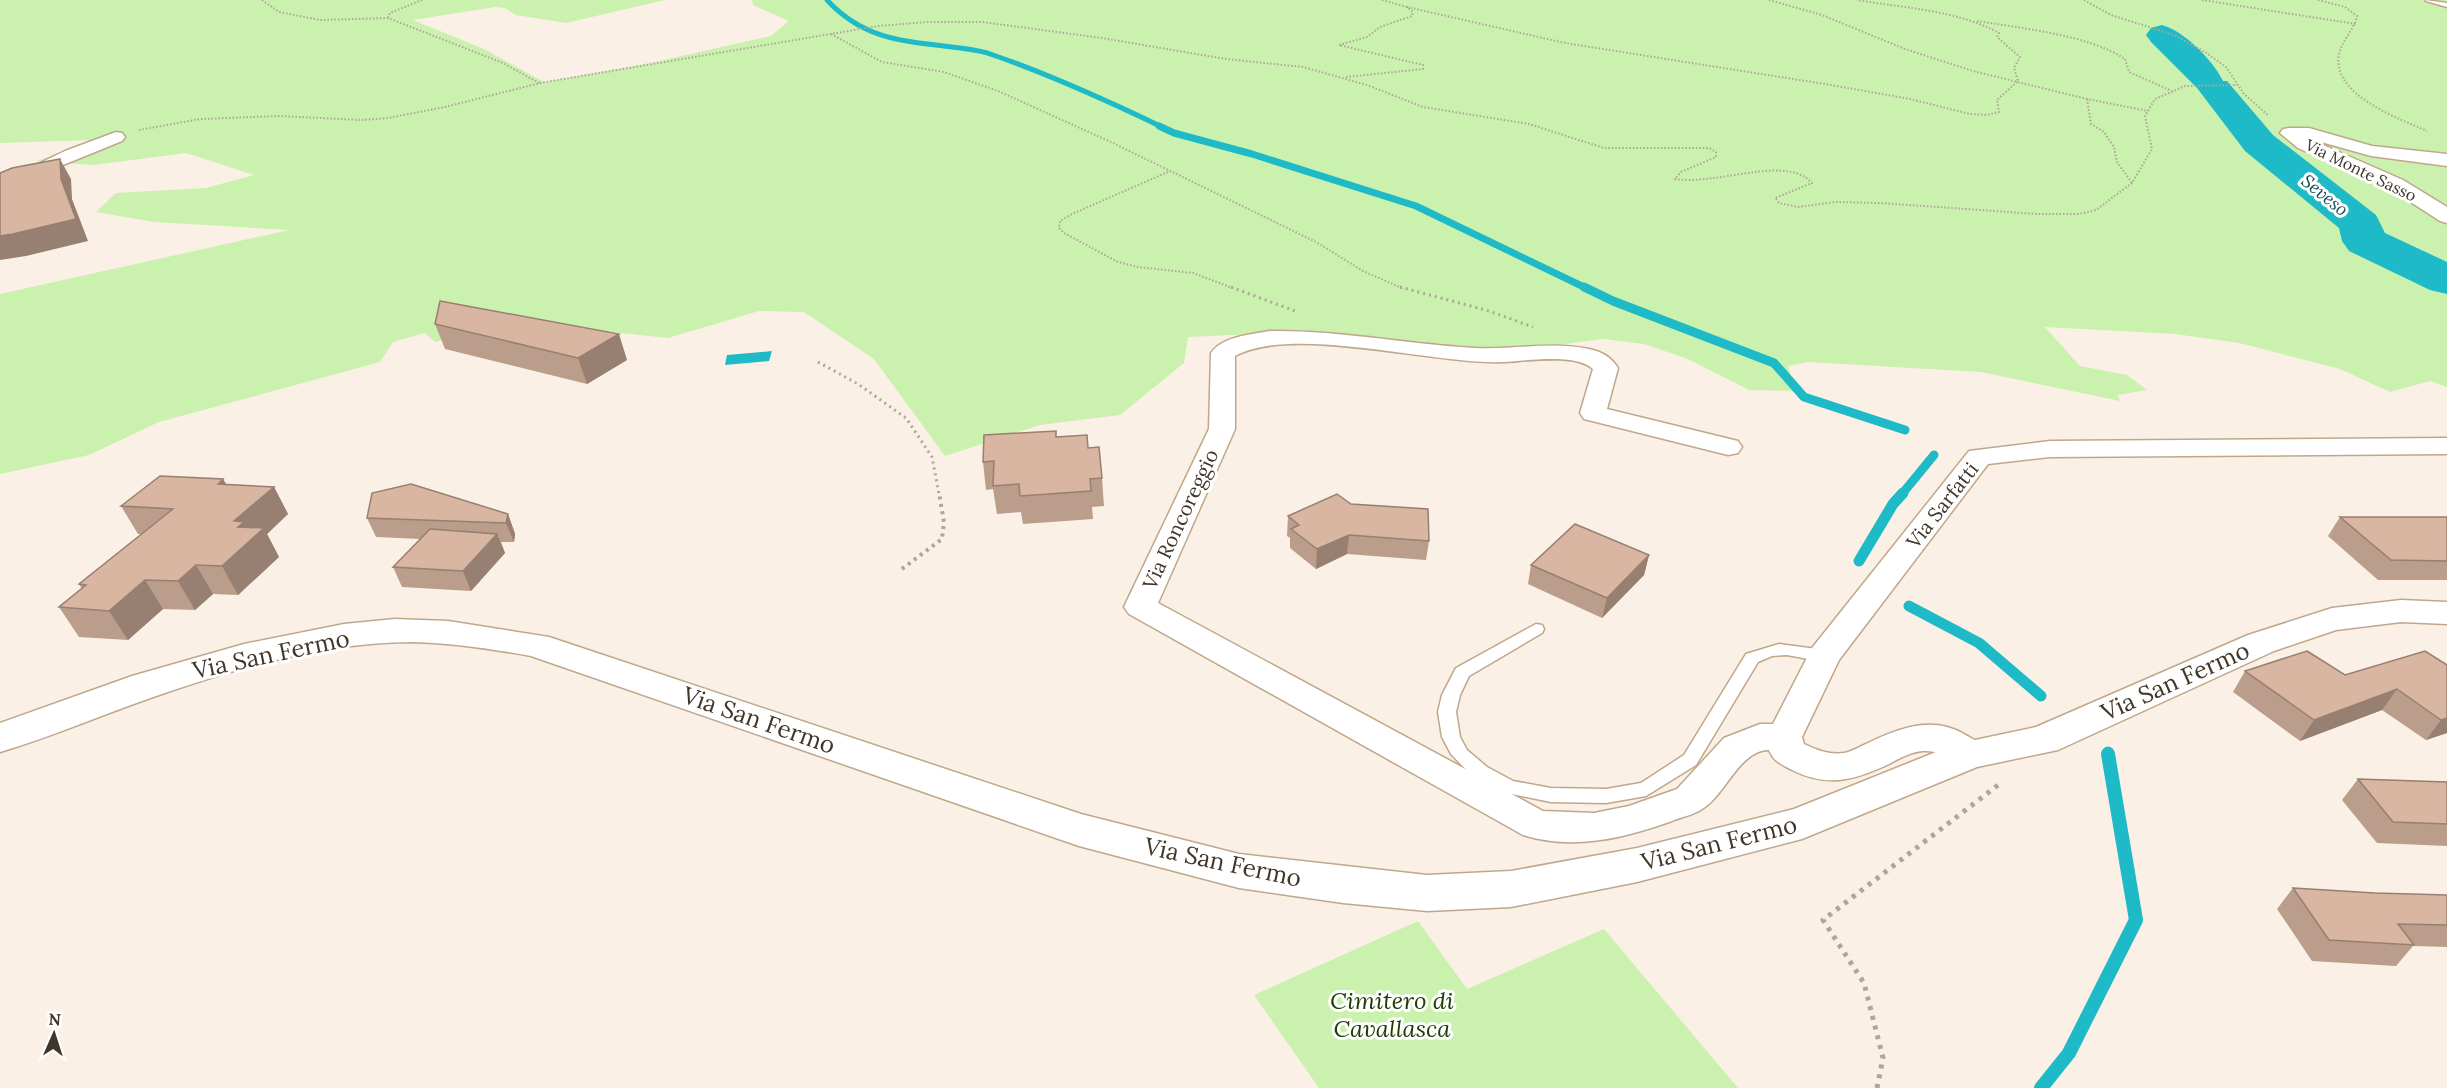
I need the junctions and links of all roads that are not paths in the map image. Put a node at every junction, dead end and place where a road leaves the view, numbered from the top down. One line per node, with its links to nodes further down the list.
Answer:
1 (2428, 0): 2 (lane)
2 (2447, 5)
3 (116, 137): 7 (street)
4 (2409, 157): 5 (street, Via Monte Sasso); 6 (street); 8 (street, Via Monte Sasso)
5 (2447, 160)
6 (2447, 165)
7 (0, 191)
8 (2447, 217)
9 (2447, 446): 13 (street, Via Sarfatti)
10 (1728, 447): 15 (street, Via Roncoreggio)
11 (2447, 613): 16 (main road, Via San Fermo)
12 (1536, 629): 13 (lane)
13 (1824, 656): 15 (street, Via Sarfatti)
14 (0, 738): 16 (main road, Via San Fermo)
15 (1784, 738): 16 (street)
16 (1970, 754)

